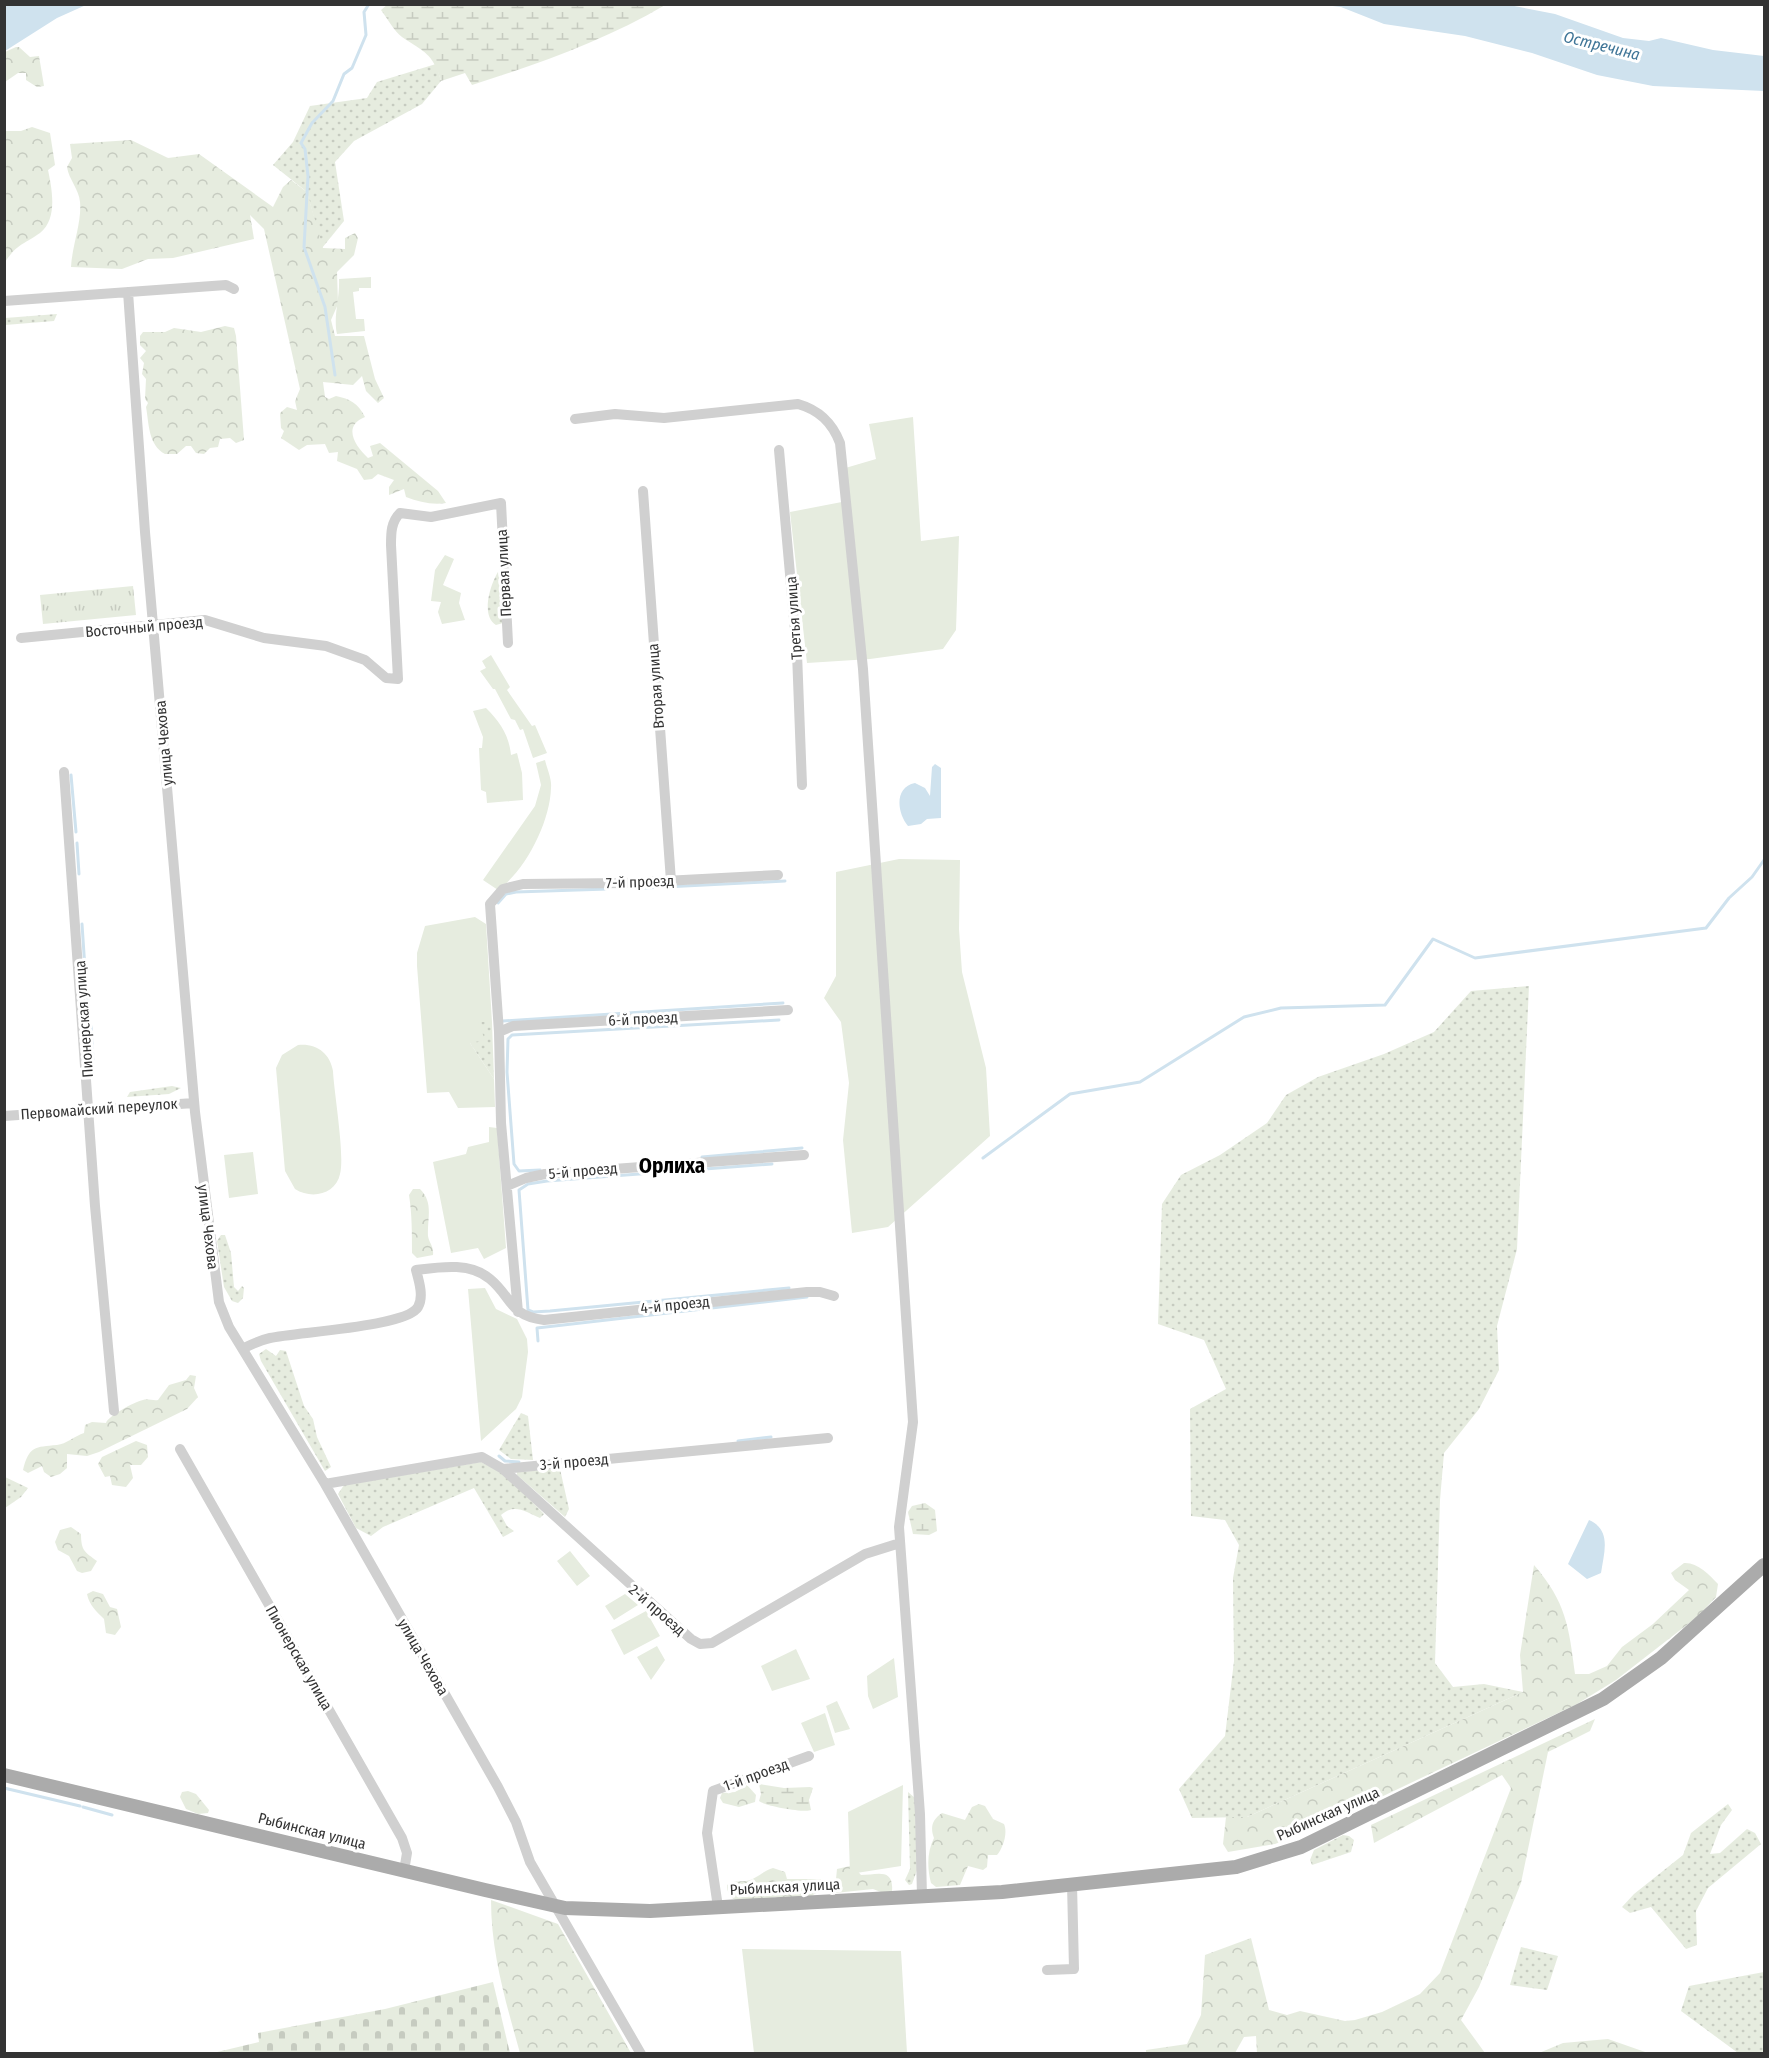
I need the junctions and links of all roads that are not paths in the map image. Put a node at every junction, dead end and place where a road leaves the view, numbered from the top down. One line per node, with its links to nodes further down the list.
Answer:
1 (234, 290): 2 (street)
2 (128, 292): 3 (street); 7 (street, улица Чехова)
3 (4, 301)
4 (575, 418): 30 (street)
5 (779, 450): 12 (street, Третья улица)
6 (643, 491): 14 (street, Вторая улица)
7 (153, 625): 8 (street, Восточный проезд); 10 (street, Восточный проезд); 17 (street, улица Чехова)
8 (21, 638)
9 (508, 643): 10 (street, Первая улица)
10 (398, 680)
11 (64, 772): 18 (street, Пионерская улица)
12 (802, 785)
13 (778, 875): 14 (street, 7-й проезд)
14 (671, 881): 16 (street, 7-й проезд)
15 (788, 1011): 16 (street, 6-й проезд)
16 (499, 1032): 21 (street)
17 (194, 1102): 18 (street, Первомайский переулок); 24 (street, улица Чехова)
18 (90, 1110): 19 (street, Первомайский переулок); 25 (street, Пионерская улица)
19 (4, 1116)
20 (804, 1155): 21 (street, 5-й проезд)
21 (507, 1186): 23 (street)
22 (834, 1296): 23 (street, 4-й проезд)
23 (518, 1312): 24 (street)
24 (244, 1348): 29 (street, улица Чехова)
25 (114, 1411)
26 (828, 1438): 28 (street, 3-й проезд)
27 (180, 1449): 34 (street, Пионерская улица)
28 (502, 1468): 29 (street, 3-й проезд); 30 (street, 2-й проезд)
29 (325, 1484): 37 (street, улица Чехова)
30 (900, 1543): 36 (street)
31 (1764, 1565): 35 (main road, Рыбинская улица)
32 (808, 1756): 38 (street, 1-й проезд)
33 (4, 1775): 34 (main road, Рыбинская улица)
34 (404, 1870): 37 (main road, Рыбинская улица)
35 (1072, 1884): 36 (main road, Рыбинская улица); 39 (street)
36 (922, 1897): 38 (main road, Рыбинская улица)
37 (555, 1906): 38 (main road, Рыбинская улица); 40 (street, улица Чехова)
38 (718, 1907)
39 (1047, 1970)
40 (641, 2054)

